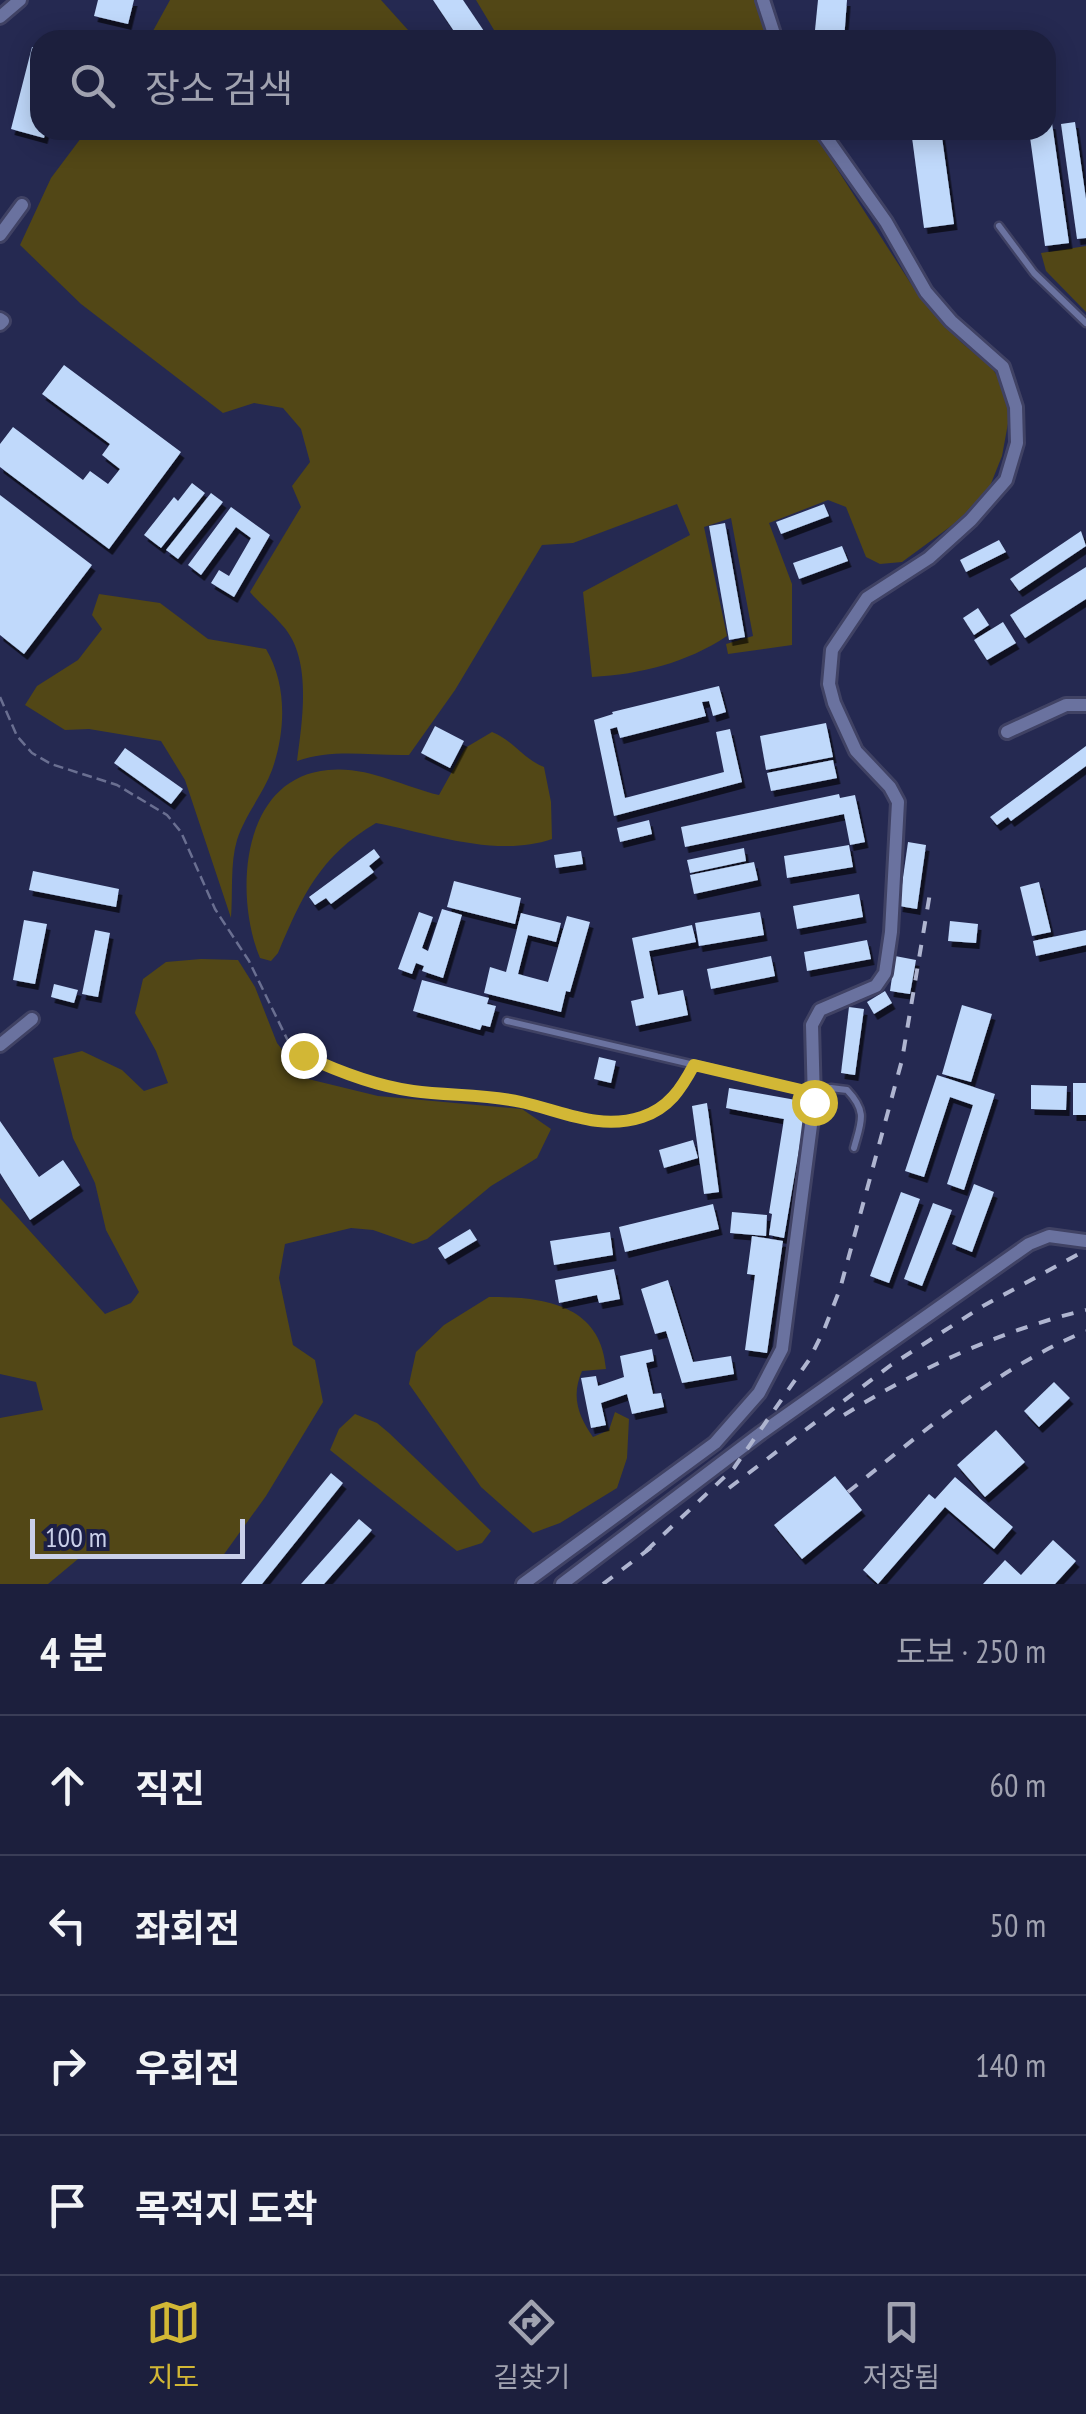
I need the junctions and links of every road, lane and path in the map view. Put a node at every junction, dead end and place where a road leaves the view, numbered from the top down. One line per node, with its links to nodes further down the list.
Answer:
1 (20, 0): 3 (street)
2 (763, 0): 4 (street)
3 (0, 17)
4 (773, 30)
5 (827, 140): 17 (street)
6 (22, 205): 8 (street)
7 (999, 226): 9 (lane)
8 (0, 235)
9 (1086, 323)
10 (0, 697): 16 (path)
11 (1086, 705): 12 (street)
12 (1007, 732)
13 (32, 1018): 15 (street)
14 (507, 1021): 16 (lane)
15 (0, 1045)
16 (694, 1065): 17 (lane)
17 (814, 1093): 18 (lane); 20 (street)
18 (854, 1148)
19 (1086, 1241): 21 (street)
20 (523, 1584)
21 (562, 1584)

